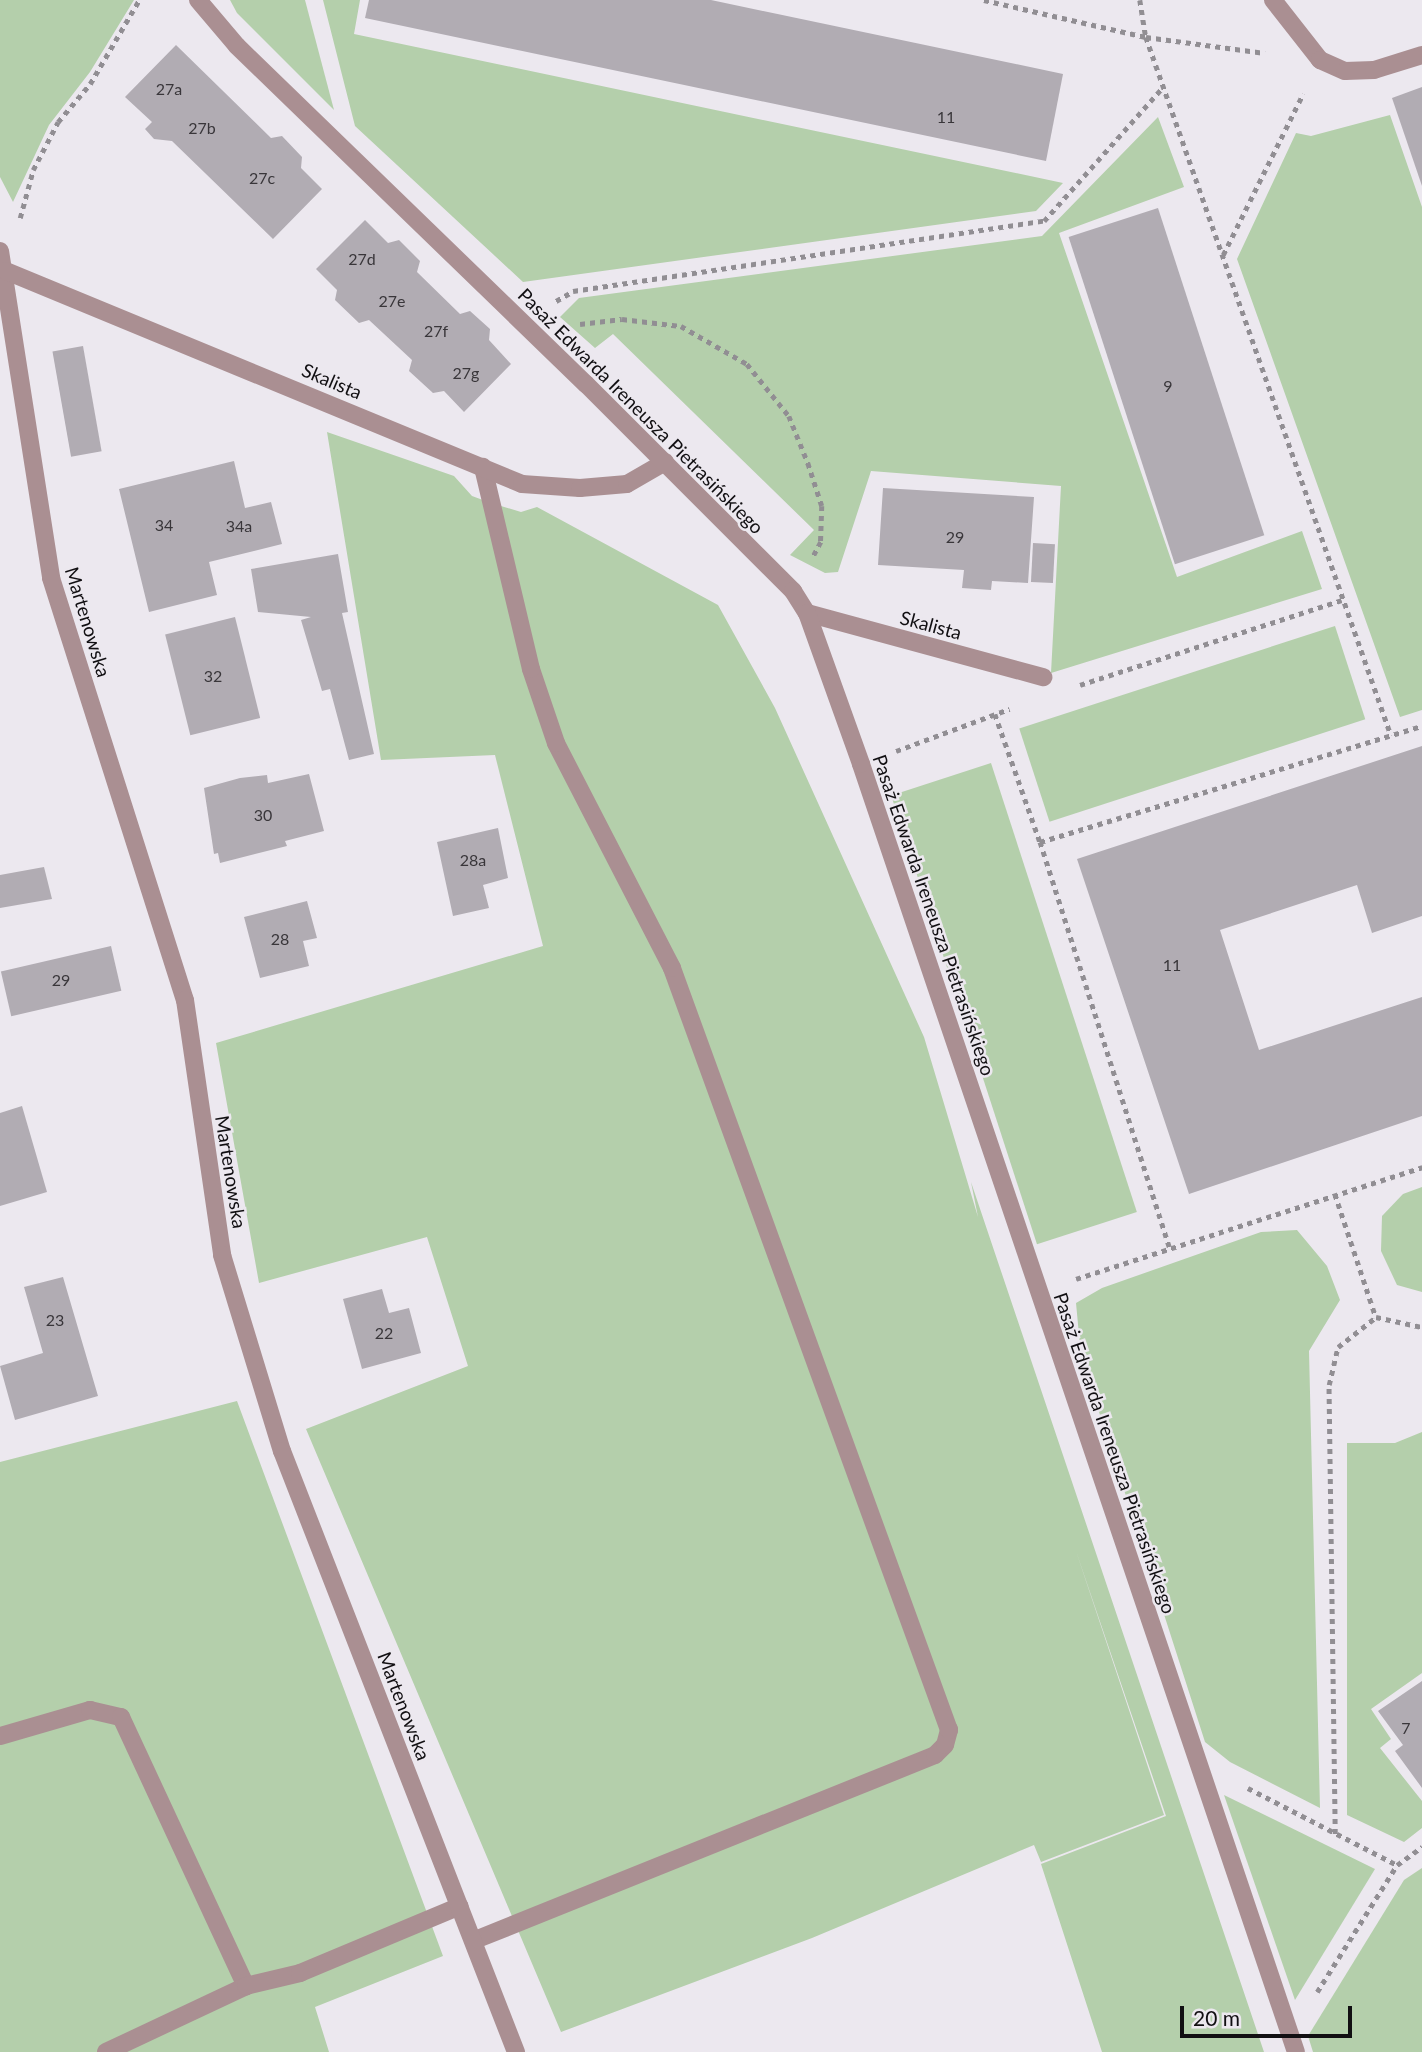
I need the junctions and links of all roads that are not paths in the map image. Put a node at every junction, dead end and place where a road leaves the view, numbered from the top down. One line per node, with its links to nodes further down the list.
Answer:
1 (198, 0): 6 (street, Pasaż Edwarda Ireneusza Pietrasińskiego)
2 (1273, 0): 3 (street)
3 (1422, 55)
4 (0, 251): 5 (street)
5 (6, 271): 7 (street, Skalista); 11 (street, Martenowska)
6 (665, 462): 7 (street, Skalista); 8 (street, Pasaż Edwarda Ireneusza Pietrasińskiego)
7 (483, 467): 12 (street)
8 (807, 613): 9 (street, Skalista); 16 (street, Pasaż Edwarda Ireneusza Pietrasińskiego)
9 (1043, 677)
10 (0, 1736): 13 (street)
11 (460, 1906): 12 (street, Martenowska); 13 (street)
12 (475, 1940): 15 (street, Martenowska)
13 (246, 1986): 14 (street)
14 (106, 2052)
15 (516, 2052)
16 (1296, 2052)

